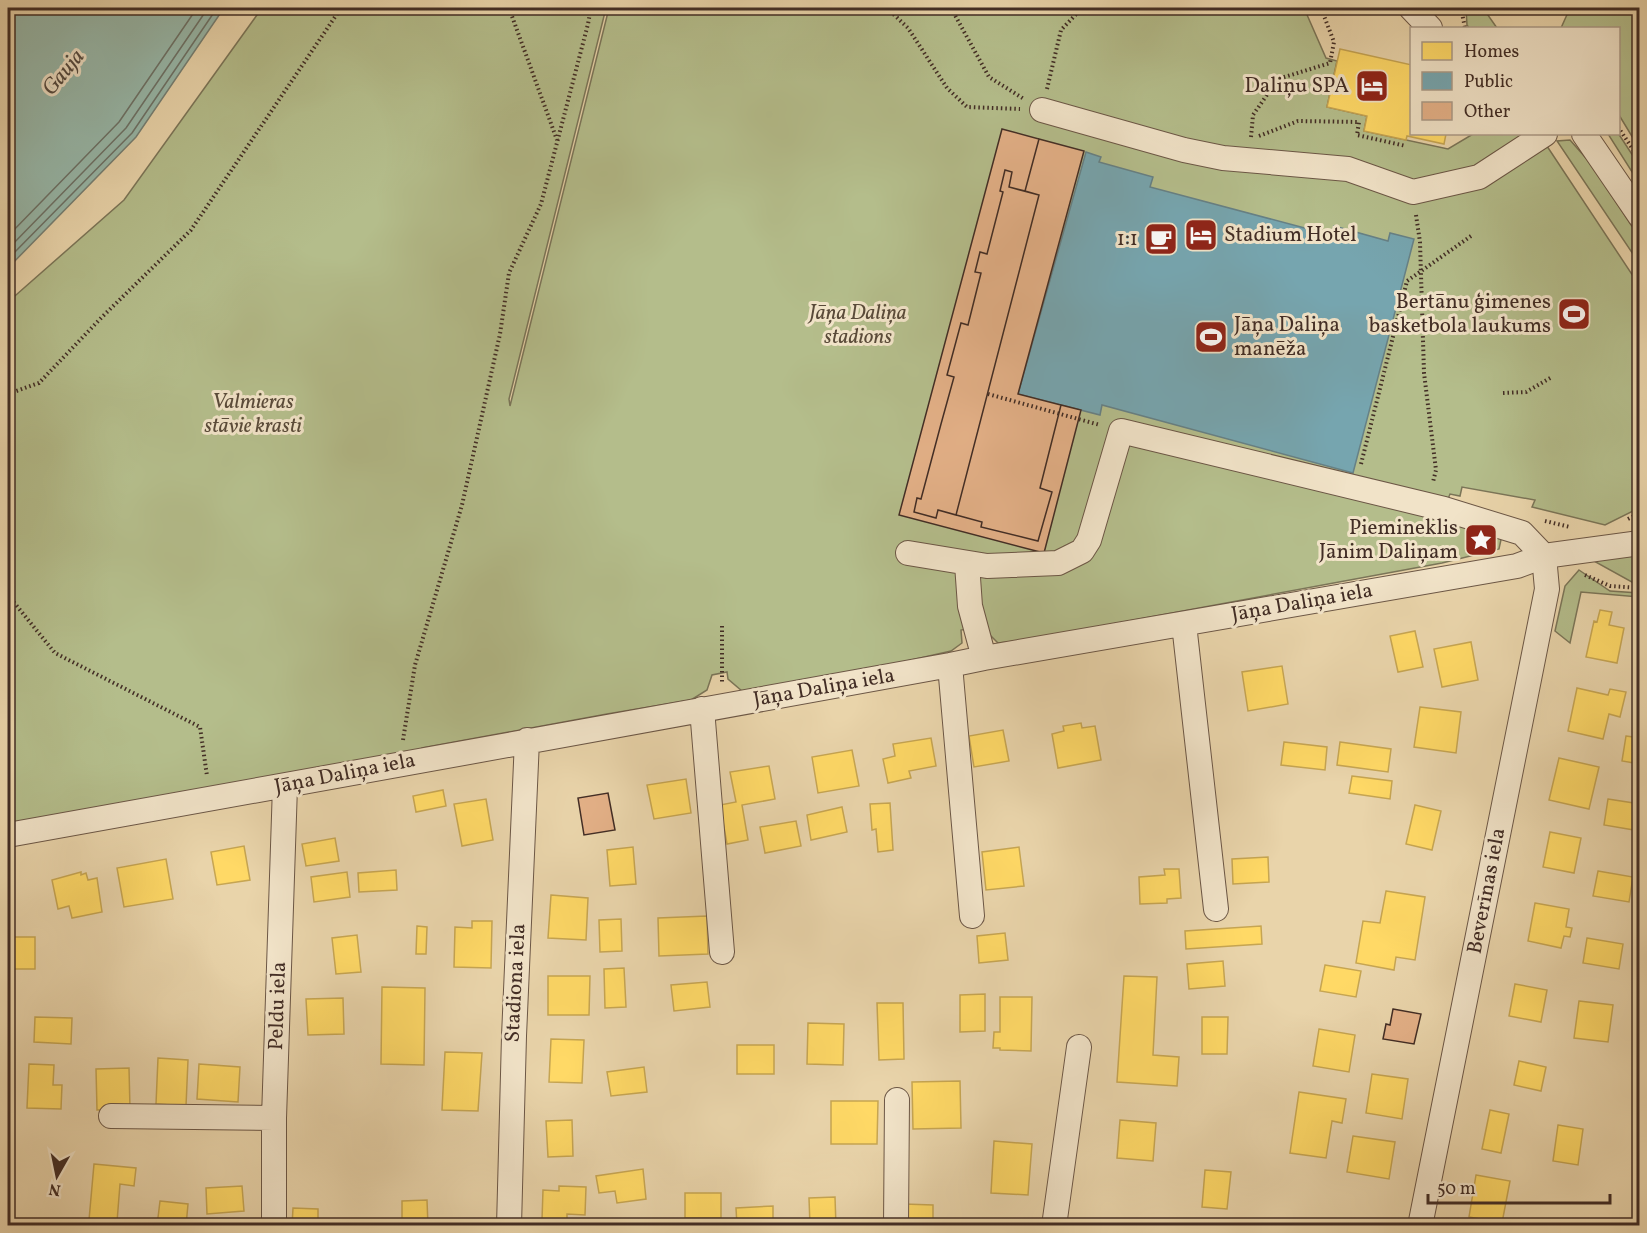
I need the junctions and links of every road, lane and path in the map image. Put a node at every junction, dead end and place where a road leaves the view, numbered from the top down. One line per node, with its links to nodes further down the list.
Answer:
1 (341, 8): 27 (path)
2 (509, 8): 17 (path)
3 (591, 8): 17 (path)
4 (887, 8): 12 (path)
5 (951, 8): 12 (path)
6 (1082, 8): 12 (path)
7 (1321, 8): 13 (path)
8 (1411, 8): 10 (street)
9 (1461, 8): 11 (path)
10 (1429, 27)
11 (1465, 27)
12 (1042, 110): 21 (street)
13 (1253, 115)
14 (1620, 130): 20 (path)
15 (1543, 135): 21 (street)
16 (1585, 135): 22 (street)
17 (557, 141): 43 (path)
18 (1251, 141): 19 (path)
19 (1406, 146)
20 (1640, 160)
21 (1413, 192): 24 (path)
22 (1640, 216)
23 (1471, 236): 24 (path)
24 (1419, 272): 30 (path); 31 (path)
25 (1552, 377): 26 (path)
26 (1503, 393)
27 (8, 394)
28 (988, 394): 29 (path)
29 (1121, 431): 30 (street); 35 (street)
30 (1355, 488): 31 (street)
31 (1423, 504): 34 (street)
32 (1640, 543): 34 (street, Jāņa Daliņa iela)
33 (908, 553): 35 (street)
34 (1544, 556): 37 (street, Jāņa Daliņa iela); 58 (street, Beverīnas iela)
35 (967, 564): 39 (street)
36 (8, 595): 45 (path)
37 (1184, 624): 39 (street, Jāņa Daliņa iela); 47 (street)
38 (722, 626): 41 (path)
39 (984, 658): 40 (street, Jāņa Daliņa iela)
40 (950, 665): 41 (street, Jāņa Daliņa iela); 48 (street)
41 (713, 707): 42 (street, Jāņa Daliņa iela); 49 (street)
42 (527, 740): 43 (street, Jāņa Daliņa iela); 55 (street, Stadiona iela)
43 (399, 764): 44 (street, Jāņa Daliņa iela)
44 (285, 786): 45 (street, Jāņa Daliņa iela); 53 (street, Peldu iela)
45 (210, 800): 46 (street, Jāņa Daliņa iela)
46 (8, 835)
47 (1216, 909)
48 (972, 916)
49 (723, 952)
50 (1079, 1047): 57 (street)
51 (897, 1100): 56 (street)
52 (111, 1116): 53 (street)
53 (274, 1118): 54 (street, Peldu iela)
54 (274, 1226)
55 (509, 1226)
56 (896, 1226)
57 (1054, 1226)
58 (1420, 1226)

